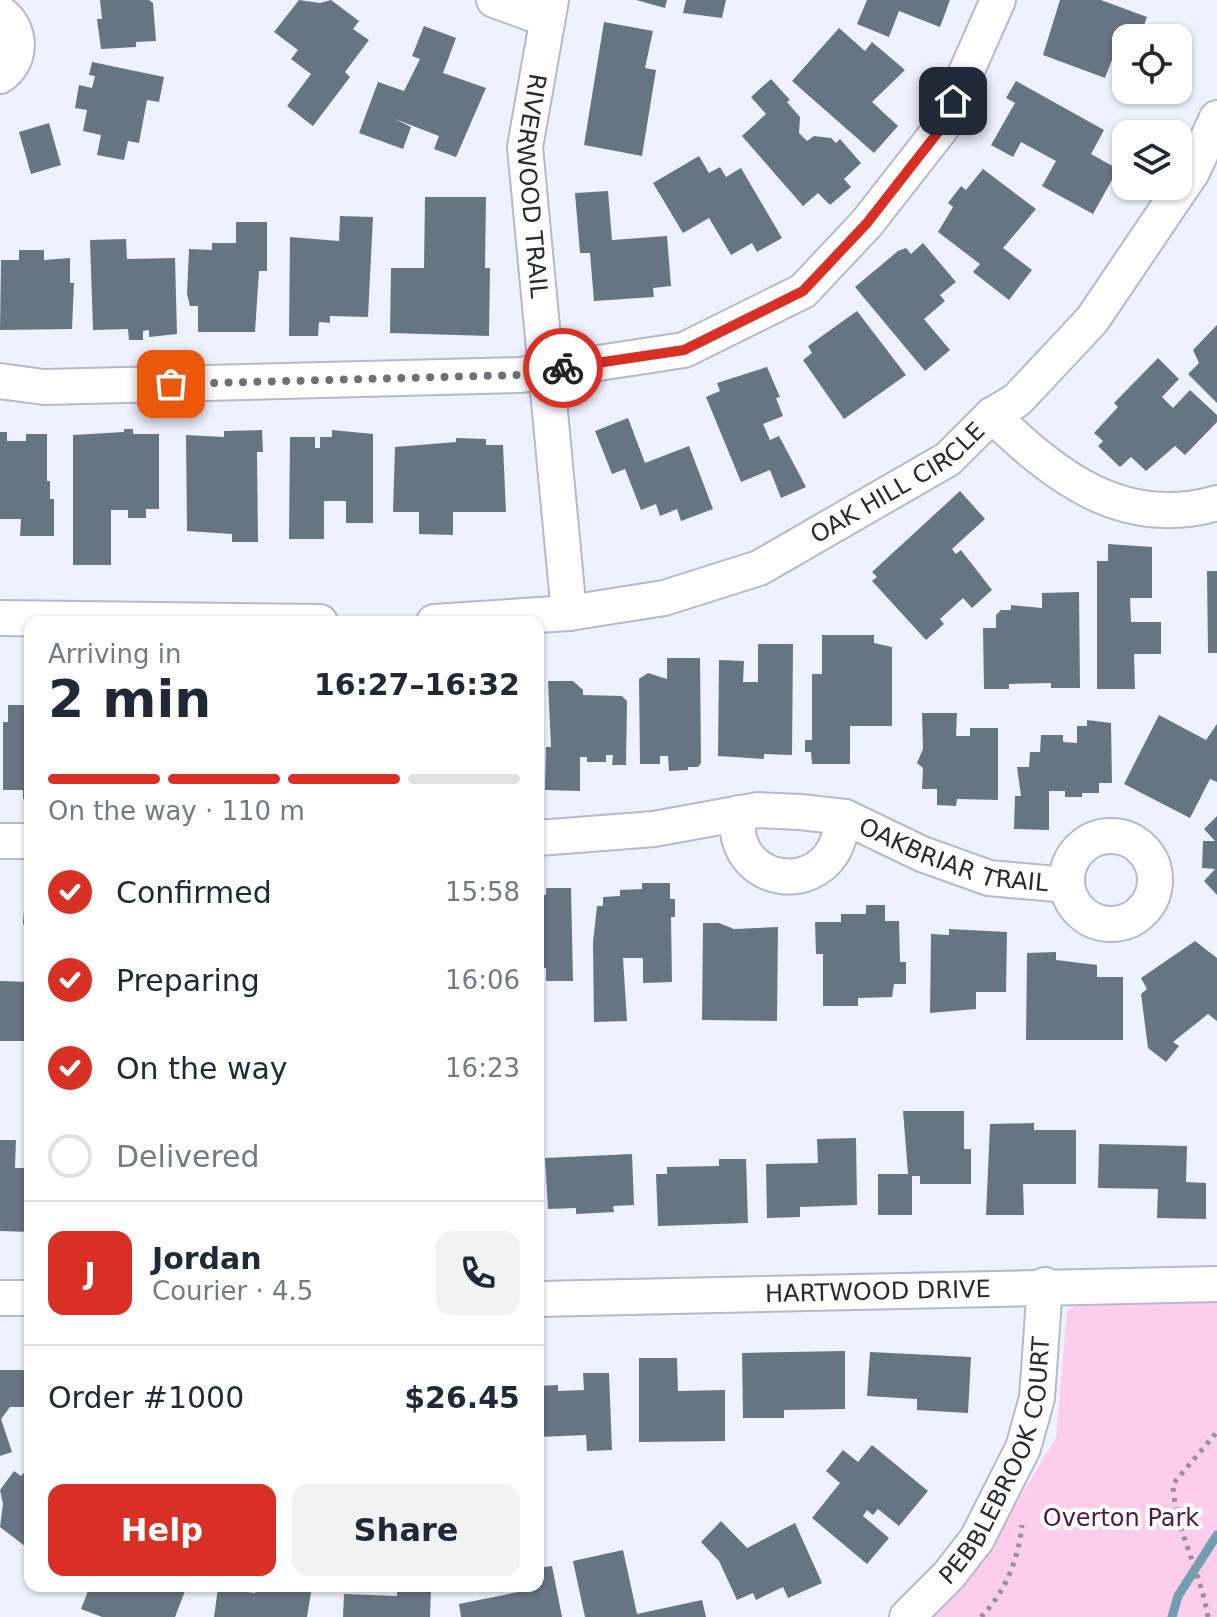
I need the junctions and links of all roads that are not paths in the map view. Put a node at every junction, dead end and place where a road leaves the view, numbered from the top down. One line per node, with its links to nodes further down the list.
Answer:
1 (494, 0): 3 (street)
2 (998, 0): 7 (street)
3 (549, 9): 7 (street, RIVERWOOD TRAIL)
4 (0, 13): 5 (street)
5 (0, 76)
6 (1217, 118): 9 (street, OAK HILL CIRCLE)
7 (545, 371): 8 (street); 11 (street, RIVERWOOD TRAIL)
8 (0, 381)
9 (992, 415): 10 (street); 11 (street, OAK HILL CIRCLE)
10 (1217, 503)
11 (569, 613): 12 (street, OAK HILL CIRCLE)
12 (524, 616)
13 (0, 618): 14 (street)
14 (24, 618)
15 (739, 813): 16 (street, OAKBRIAR TRAIL); 16 (street, OAKBRIAR TRAIL); 17 (street, OAKBRIAR TRAIL)
16 (845, 817): 20 (street, OAKBRIAR TRAIL)
17 (544, 838)
18 (0, 841): 19 (street)
19 (24, 841)
20 (1067, 885)
21 (1217, 1284): 22 (street, HARTWOOD DRIVE)
22 (1045, 1285): 25 (street, HARTWOOD DRIVE); 26 (street, PEBBLEBROOK COURT)
23 (0, 1298): 24 (street)
24 (24, 1298)
25 (544, 1299)
26 (907, 1617)

